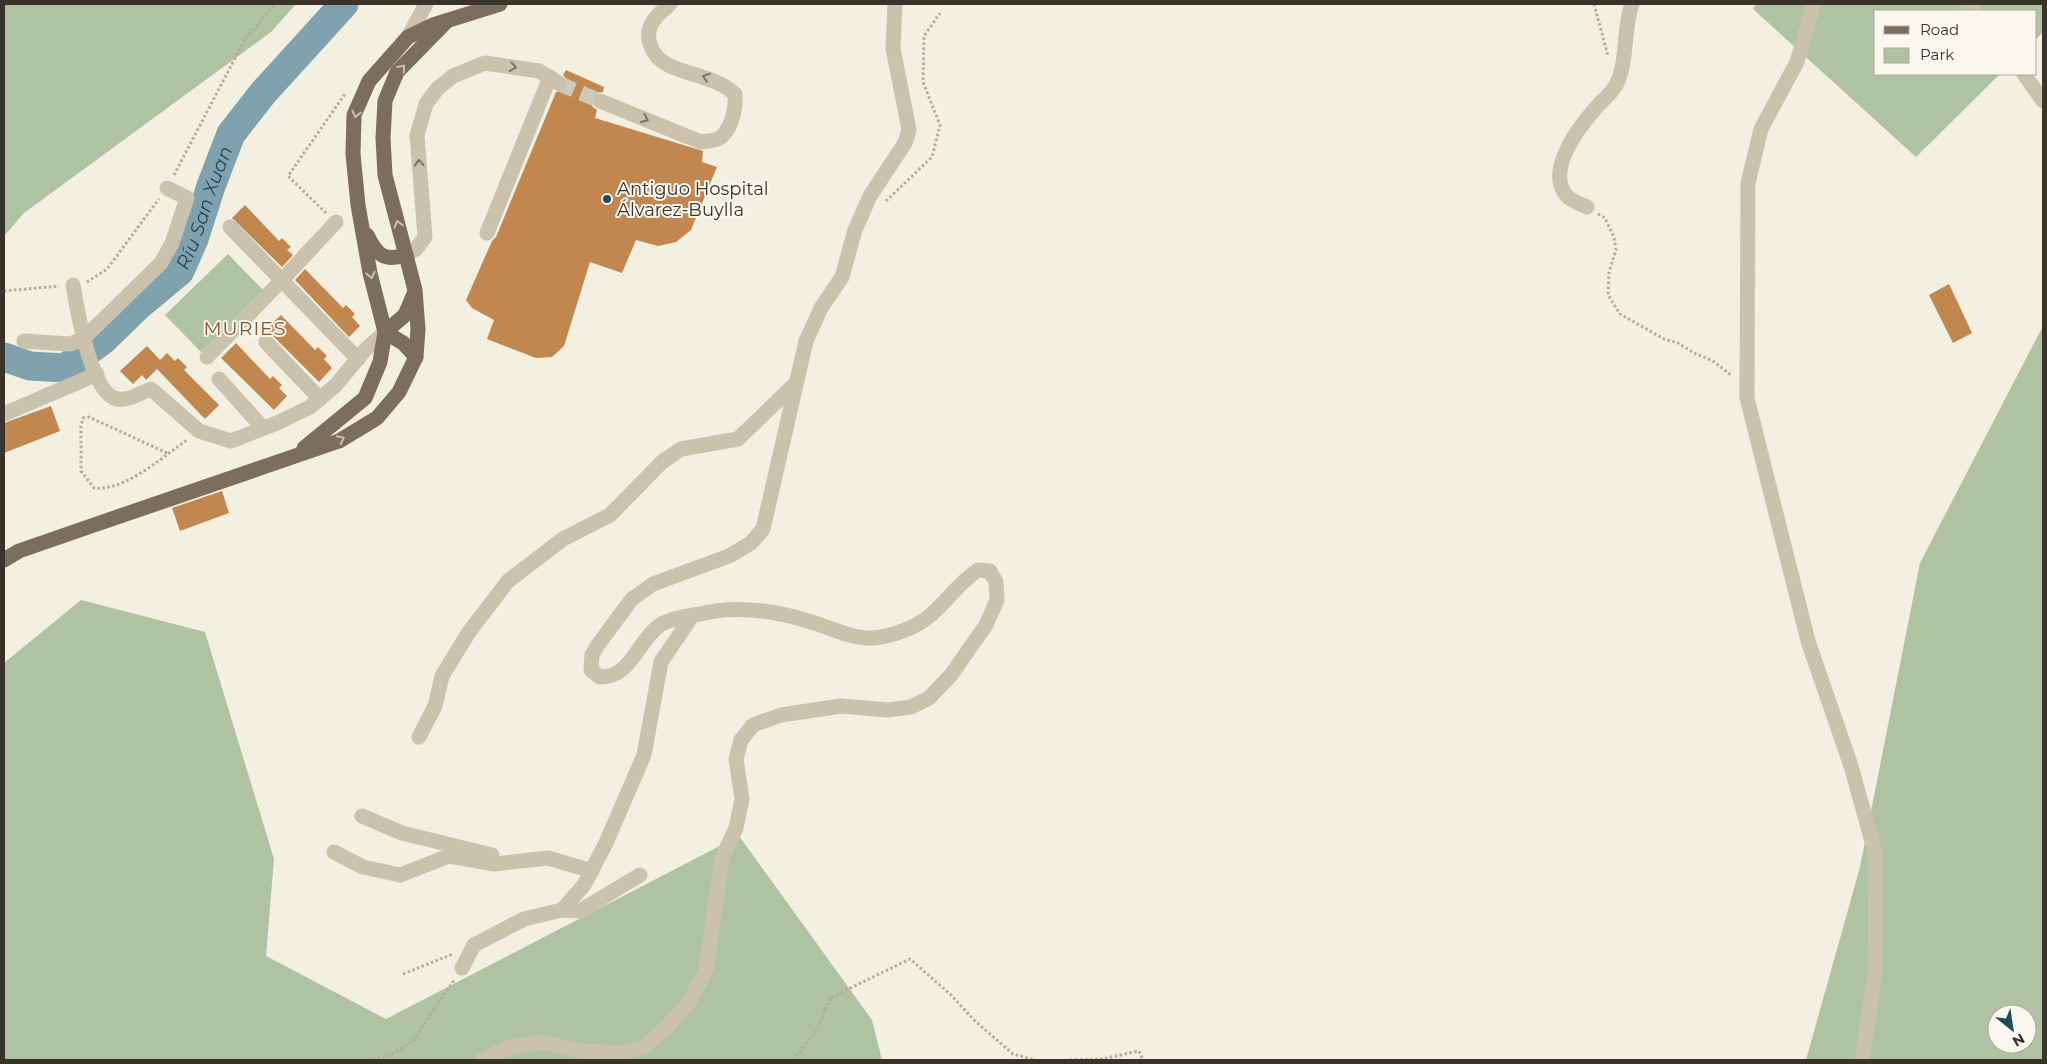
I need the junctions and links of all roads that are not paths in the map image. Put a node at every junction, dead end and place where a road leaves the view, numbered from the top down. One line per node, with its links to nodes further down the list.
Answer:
1 (426, 4): 8 (street)
2 (500, 4): 7 (main road)
3 (670, 4): 10 (street, one-way to 3)
4 (895, 4): 31 (street)
5 (1632, 4): 13 (street)
6 (1814, 4): 47 (street)
7 (446, 22): 8 (main road); 18 (main road, one-way to 7)
8 (408, 37): 15 (main road, one-way to 15)
9 (2025, 75): 11 (street)
10 (600, 101)
11 (2043, 101)
12 (168, 188): 25 (street)
13 (1587, 207)
14 (336, 222): 19 (street)
15 (361, 222): 18 (main road); 22 (main road, one-way to 22)
16 (230, 227): 19 (street)
17 (487, 233): 18 (street, one-way to 17)
18 (406, 255): 21 (main road)
19 (282, 280): 26 (street); 28 (street)
20 (73, 285): 25 (street)
21 (416, 290): 22 (main road); 27 (main road)
22 (385, 332): 27 (main road); 28 (street); 35 (main road)
23 (24, 341): 25 (street)
24 (266, 342): 32 (street)
25 (85, 344): 29 (street)
26 (207, 357)
27 (416, 357): 35 (main road, one-way to 27)
28 (358, 359): 32 (street)
29 (95, 370): 33 (street); 34 (street)
30 (219, 379): 34 (street)
31 (796, 383): 37 (street); 38 (street)
32 (320, 399): 34 (street)
33 (4, 414)
34 (263, 428)
35 (295, 456): 36 (main road)
36 (4, 560)
37 (692, 616): 42 (street); 46 (street)
38 (419, 737)
39 (362, 816): 41 (street)
40 (334, 852): 41 (street)
41 (518, 861): 42 (street)
42 (592, 871): 44 (street)
43 (640, 875): 44 (street)
44 (562, 910): 45 (street)
45 (462, 968)
46 (482, 1060)
47 (1862, 1060)

